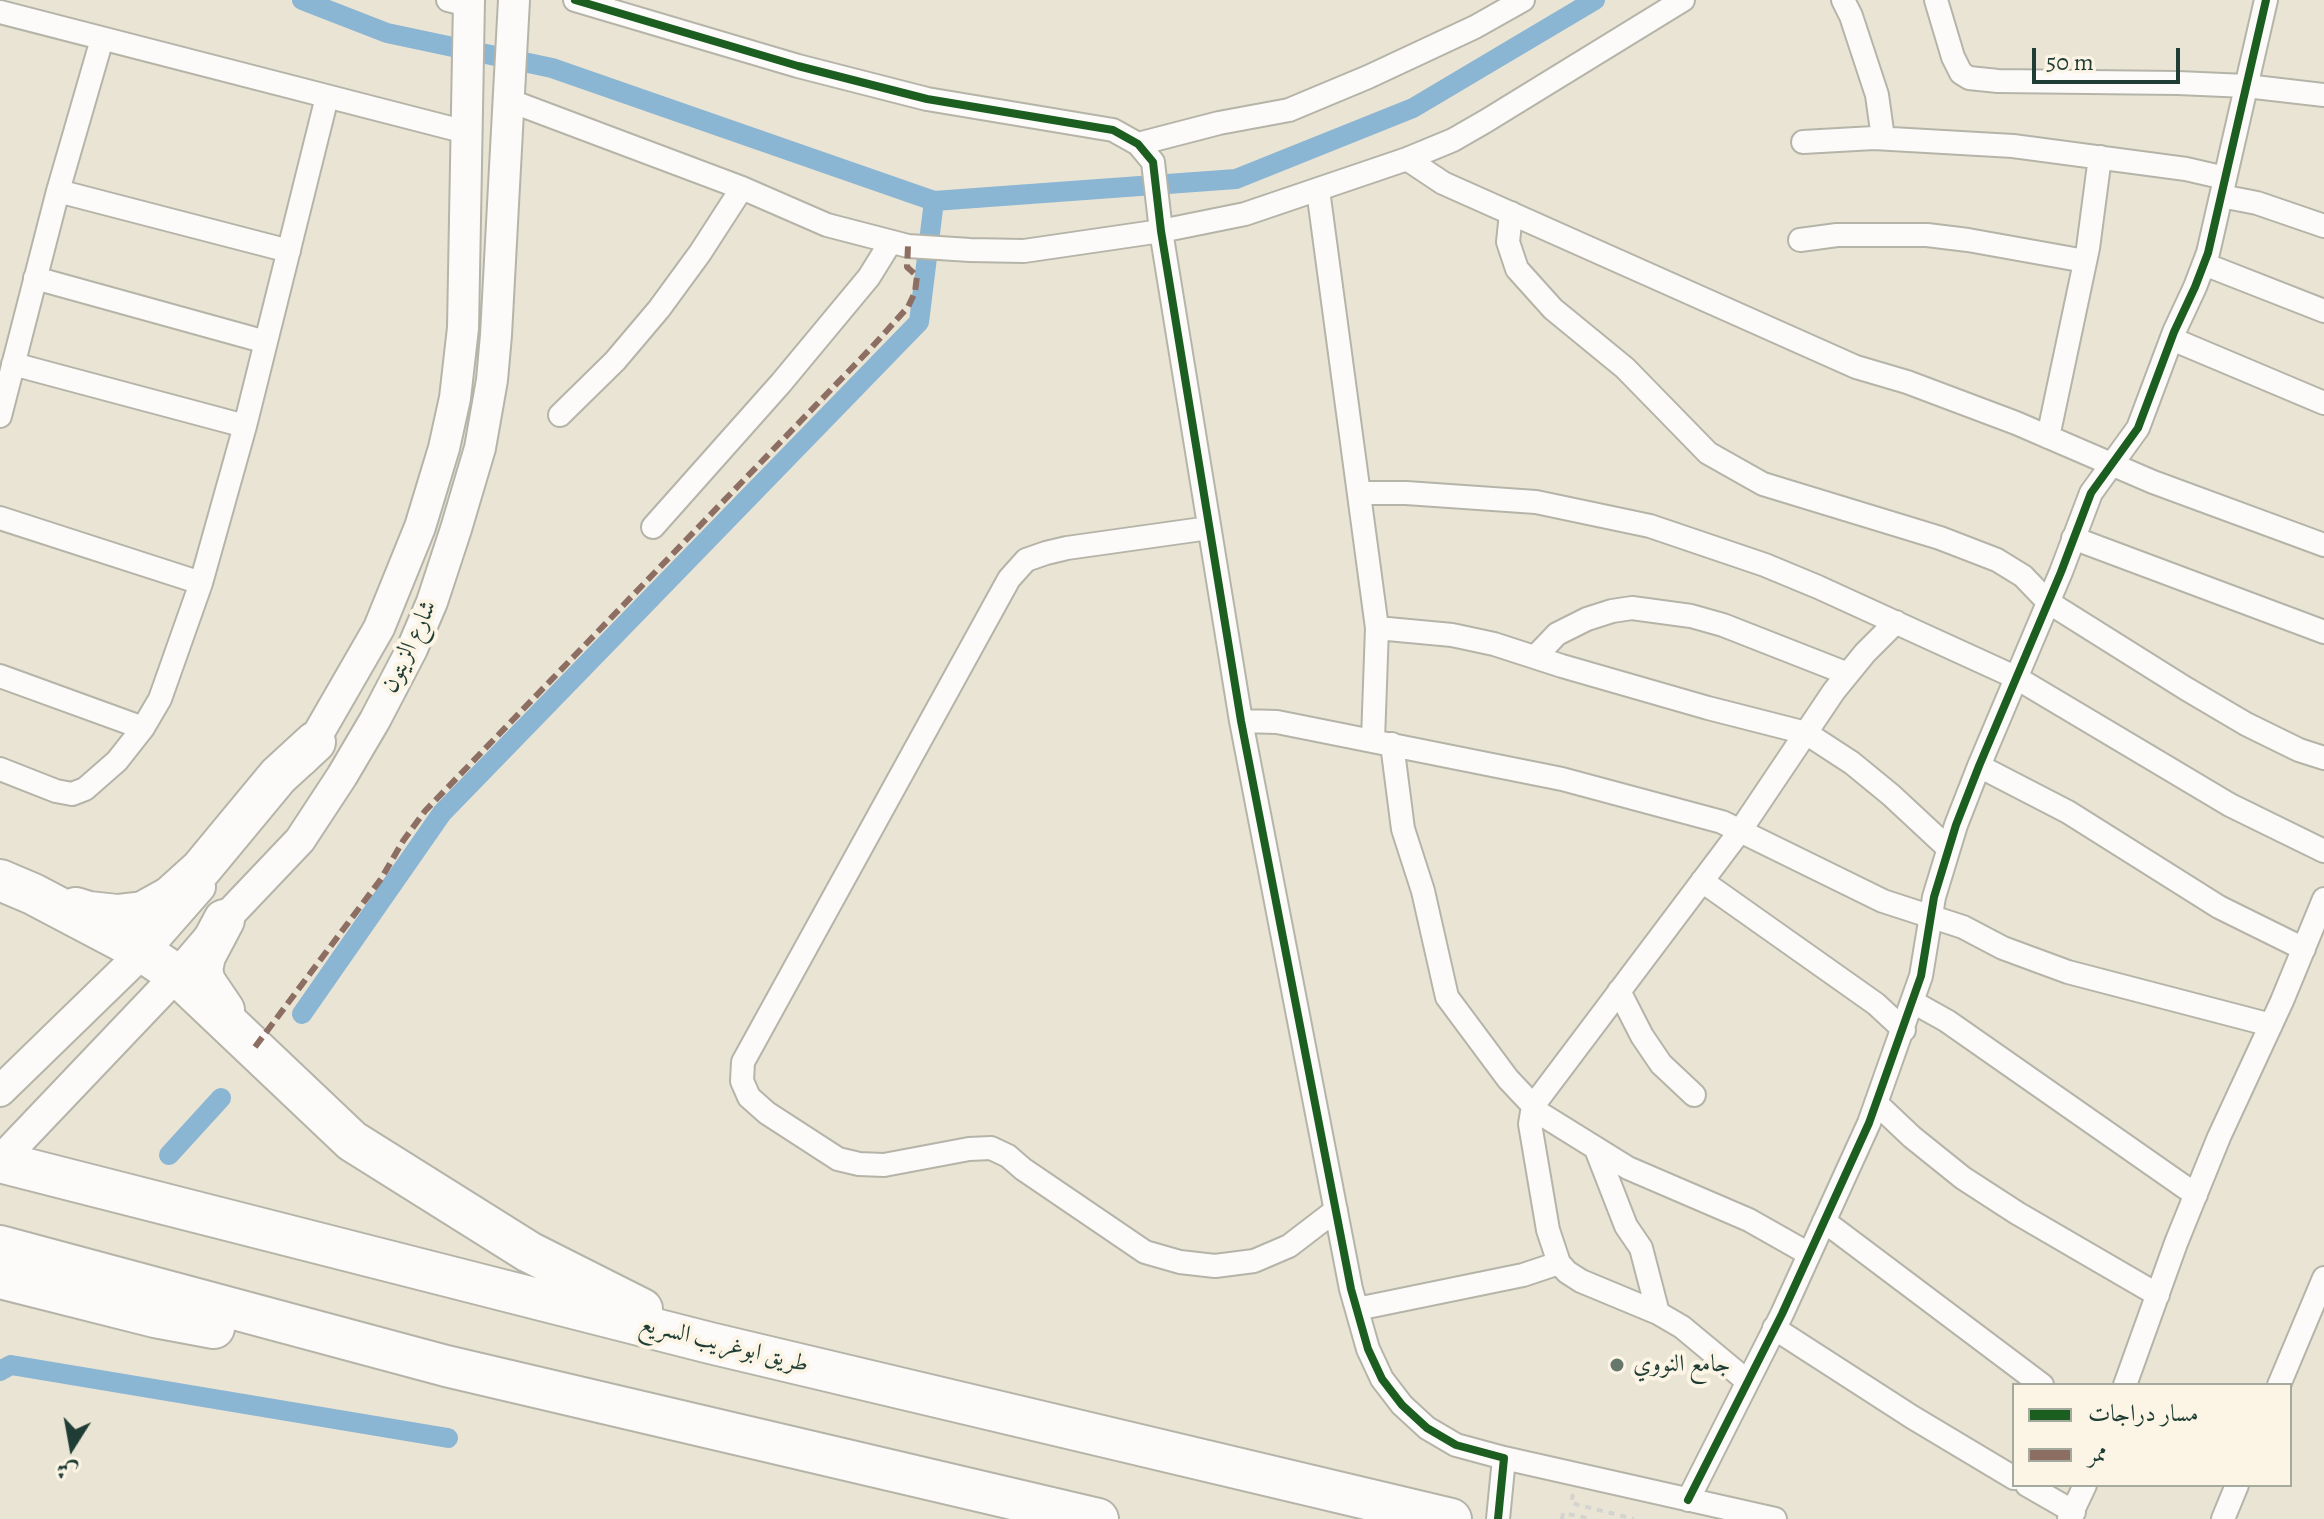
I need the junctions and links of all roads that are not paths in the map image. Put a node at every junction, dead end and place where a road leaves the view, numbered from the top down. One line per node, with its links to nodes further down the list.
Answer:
1 (514, 0): 12 (main road, شارع الزيتون)
2 (575, 0): 18 (street)
3 (1523, 0): 18 (street)
4 (1683, 0): 20 (street)
5 (1843, 0): 16 (street)
6 (1936, 0): 11 (street)
7 (2266, 0): 11 (street)
8 (462, 2): 15 (main road, شارع الزيتون)
9 (0, 12): 10 (street)
10 (102, 39): 14 (street); 24 (street)
11 (2246, 86): 13 (street); 21 (street)
12 (508, 91): 22 (street); 74 (main road, شارع الزيتون)
13 (2324, 95)
14 (327, 97): 15 (street); 30 (street)
15 (466, 132): 62 (main road, شارع الزيتون)
16 (1883, 138): 17 (street); 19 (street)
17 (1803, 142)
18 (1138, 144): 27 (street)
19 (2100, 157): 21 (street); 31 (street)
20 (1407, 159): 23 (street); 25 (street)
21 (2223, 187): 26 (street); 32 (street)
22 (742, 188): 29 (street); 39 (street)
23 (1318, 190): 27 (street); 44 (street)
24 (58, 191): 30 (street); 33 (street)
25 (1511, 213): 42 (street); 51 (street)
26 (2324, 226)
27 (1161, 231): 29 (street); 47 (street)
28 (1800, 240): 31 (street)
29 (890, 243): 46 (street)
30 (289, 251): 36 (street)
31 (2085, 261): 42 (street)
32 (2204, 264): 34 (street); 35 (street)
33 (35, 278): 36 (street); 37 (street)
34 (2324, 311)
35 (2172, 339): 38 (street); 43 (street)
36 (266, 342): 41 (street)
37 (13, 364): 40 (street); 41 (street)
38 (2324, 403)
39 (560, 415)
40 (0, 416)
41 (245, 426): 50 (street)
42 (2048, 437): 43 (street)
43 (2112, 464): 48 (street); 49 (street)
44 (1360, 493): 52 (street); 53 (street)
45 (0, 518): 50 (street)
46 (653, 527)
47 (1209, 528): 59 (street); 90 (street)
48 (2073, 538): 51 (street); 54 (street)
49 (2324, 545)
50 (201, 583): 60 (street)
51 (2048, 602): 58 (street); 64 (street)
52 (1896, 622): 56 (street); 58 (street)
53 (1377, 628): 55 (street); 63 (street)
54 (2324, 632)
55 (1535, 657): 56 (street); 61 (street)
56 (1848, 674): 61 (street)
57 (0, 676): 60 (street)
58 (2015, 677): 65 (street); 69 (street)
59 (1241, 721): 63 (street); 90 (street)
60 (143, 728): 66 (street)
61 (1806, 733): 67 (street); 68 (street)
62 (315, 742): 71 (highway); 76 (main road, شارع الزيتون)
63 (1382, 742): 67 (street); 86 (street)
64 (2324, 758)
65 (1979, 766): 68 (street); 75 (street)
66 (0, 769)
67 (1740, 831): 70 (street); 73 (street)
68 (1948, 848): 73 (street)
69 (2324, 851)
70 (1702, 881): 78 (street); 81 (street)
71 (17, 887): 76 (highway)
72 (2324, 899): 75 (street)
73 (1932, 916): 79 (street); 80 (street)
74 (224, 920): 77 (main road, شارع الزيتون); 82 (highway)
75 (2304, 949): 80 (street)
76 (143, 952): 77 (highway); 83 (main road, شارع الزيتون)
77 (177, 975): 82 (highway); 88 (main road, شارع الزيتون)
78 (1619, 991): 84 (street); 86 (street)
79 (1913, 1002): 81 (street); 89 (street)
80 (2271, 1025): 89 (street)
81 (1904, 1030): 85 (street)
82 (240, 1033): 101 (highway)
83 (4, 1087)
84 (1694, 1095)
85 (1876, 1103): 91 (street); 97 (street)
86 (1533, 1106): 87 (street); 94 (street)
87 (1596, 1149): 93 (street); 99 (street)
88 (0, 1162): 101 (highway, طريق ابوغريب السريع)
89 (2196, 1195): 97 (street)
90 (1336, 1210): 98 (street)
91 (1824, 1221): 93 (street); 104 (street)
92 (0, 1246): 102 (highway)
93 (1809, 1254): 100 (street)
94 (1559, 1263): 98 (street); 99 (street)
95 (0, 1278): 102 (highway)
96 (2324, 1278): 106 (street)
97 (2158, 1295): 105 (street)
98 (1357, 1309): 107 (street)
99 (1658, 1313): 103 (street)
100 (1774, 1328): 103 (street); 108 (street)
101 (710, 1343): 115 (highway, طريق ابوغريب السريع)
102 (446, 1366): 114 (highway)
103 (1747, 1381): 112 (street)
104 (2039, 1383)
105 (2126, 1383)
106 (2280, 1383)
107 (1504, 1458): 112 (street); 116 (street)
108 (2012, 1477)
109 (2030, 1487): 113 (street)
110 (2084, 1487): 113 (street)
111 (2236, 1487): 118 (street)
112 (1688, 1500): 117 (street)
113 (2072, 1515)
114 (1098, 1519)
115 (1451, 1519)
116 (1498, 1519)
117 (1775, 1519)
118 (2223, 1519)

